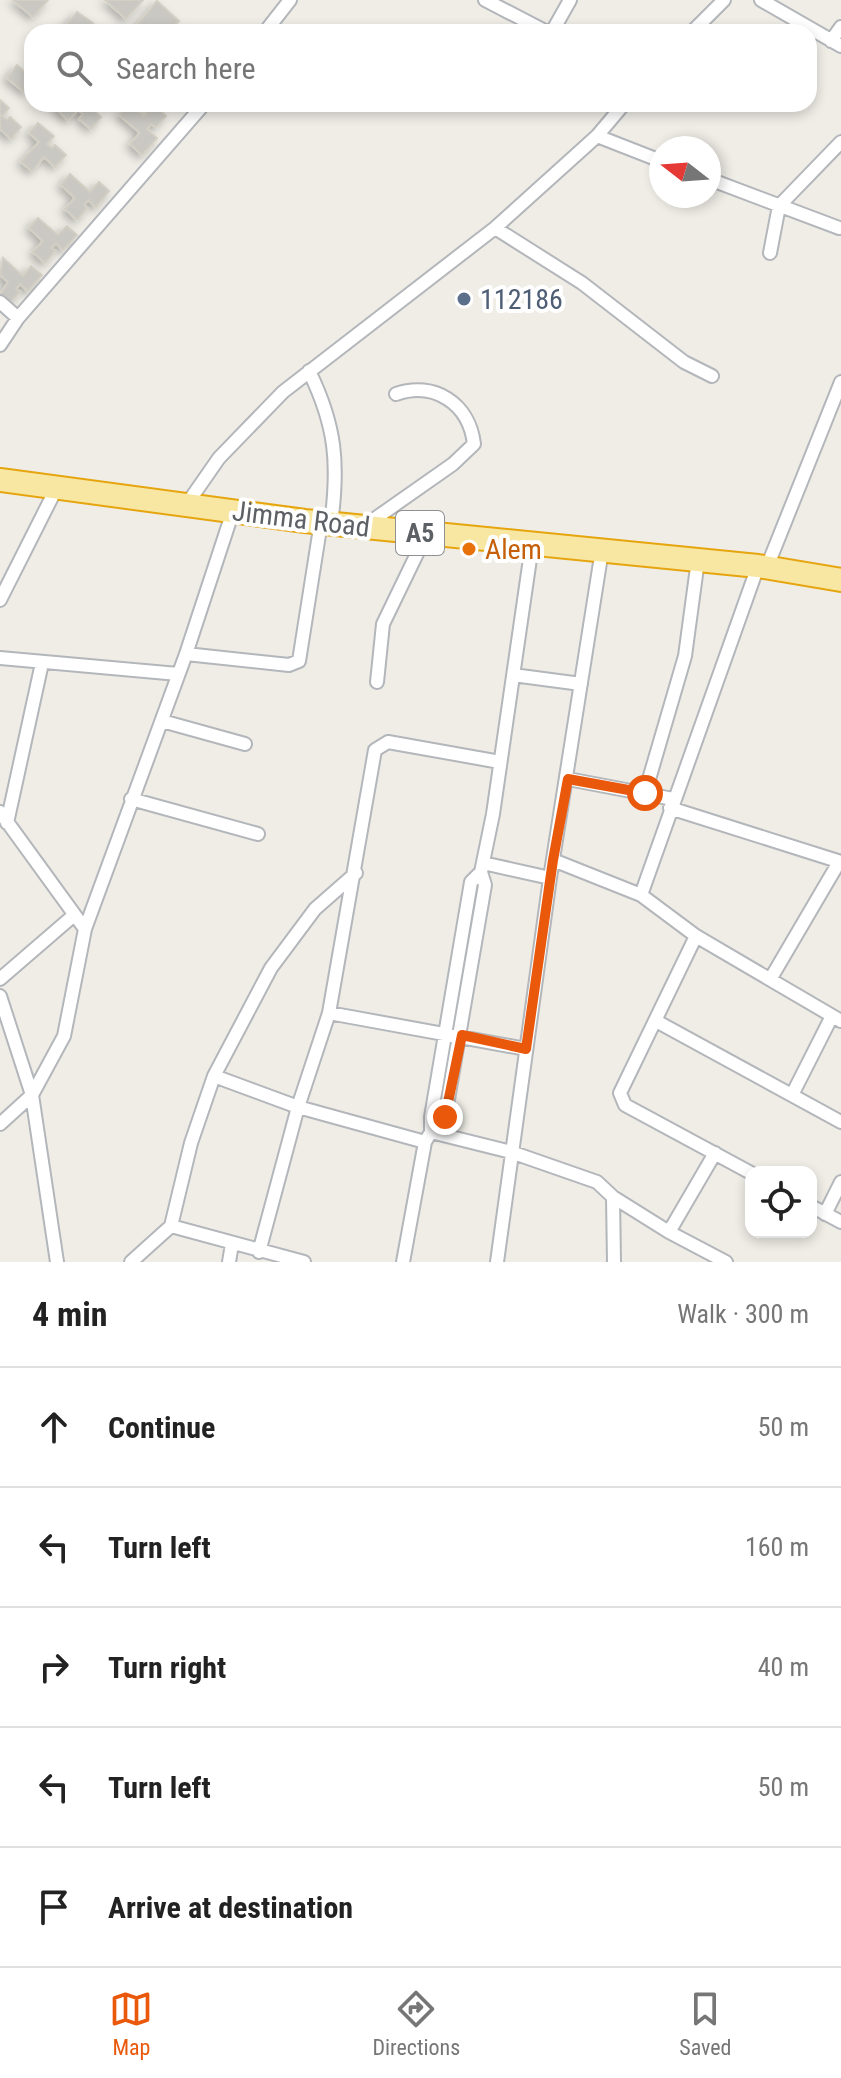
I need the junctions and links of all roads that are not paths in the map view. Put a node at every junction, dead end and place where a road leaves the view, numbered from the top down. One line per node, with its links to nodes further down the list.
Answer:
1 (290, 0): 6 (street)
2 (485, 0): 7 (street)
3 (570, 0): 8 (street)
4 (724, 0): 9 (street)
5 (761, 0): 10 (street)
6 (271, 24)
7 (534, 24)
8 (555, 24)
9 (700, 24)
10 (803, 24)
11 (841, 27): 13 (street)
12 (817, 32): 13 (street)
13 (836, 43)
14 (197, 112): 25 (street)
15 (617, 112): 16 (street)
16 (597, 136): 18 (street); 21 (street)
17 (841, 142): 20 (street)
18 (649, 156)
19 (721, 184): 20 (street)
20 (779, 206): 22 (street); 23 (street)
21 (495, 228): 27 (street); 28 (street)
22 (839, 228)
23 (770, 253)
24 (0, 302): 25 (street)
25 (18, 318): 26 (street)
26 (0, 345)
27 (309, 371): 33 (street); 35 (street)
28 (712, 376)
29 (841, 382): 41 (street)
30 (396, 394): 36 (street)
31 (0, 480): 32 (highway, Jimma Road / A5)
32 (57, 487): 33 (highway, Jimma Road / A5); 43 (street)
33 (187, 504): 34 (highway, Jimma Road / A5)
34 (233, 511): 35 (highway, Jimma Road / A5); 44 (street)
35 (326, 523): 36 (highway, Jimma Road / A5); 44 (street)
36 (363, 526): 37 (highway, Jimma Road / A5)
37 (427, 533): 38 (highway, Jimma Road / A5); 49 (street)
38 (532, 545): 39 (highway, Jimma Road / A5); 48 (street)
39 (602, 550): 40 (highway, Jimma Road / A5); 50 (street)
40 (698, 560): 41 (highway, Jimma Road / A5); 55 (street)
41 (762, 567): 42 (highway, Jimma Road / A5); 57 (street)
42 (841, 580)
43 (0, 600)
44 (186, 654): 47 (street)
45 (0, 658): 46 (street)
46 (42, 663): 47 (street); 58 (street)
47 (178, 674): 51 (street)
48 (513, 675): 50 (street); 53 (street)
49 (377, 682)
50 (581, 684): 54 (street)
51 (162, 721): 52 (street); 56 (street)
52 (245, 744)
53 (500, 762): 62 (street); 63 (street)
54 (568, 779): 55 (street); 60 (street)
55 (645, 793): 57 (street)
56 (131, 799): 59 (street); 67 (street)
57 (671, 804): 61 (street); 65 (street)
58 (3, 818): 66 (street)
59 (258, 834)
60 (553, 860): 64 (street); 65 (street)
61 (840, 862): 69 (street)
62 (482, 867): 64 (street); 75 (street); 76 (street)
63 (356, 873): 72 (street); 78 (street)
64 (550, 878): 77 (street)
65 (641, 895): 68 (street)
66 (73, 916): 67 (street); 70 (street)
67 (85, 929): 79 (street)
68 (696, 936): 69 (street); 74 (street)
69 (771, 978): 73 (street)
70 (0, 979)
71 (0, 996): 79 (street)
72 (329, 1013): 75 (street); 81 (street)
73 (837, 1018): 80 (street)
74 (656, 1021): 80 (street); 86 (street)
75 (447, 1033): 76 (street); 84 (street)
76 (462, 1035): 77 (street); 84 (street)
77 (526, 1049): 85 (street)
78 (214, 1076): 81 (street); 93 (street)
79 (32, 1095): 83 (street); 97 (street)
80 (792, 1095): 82 (street)
81 (298, 1107): 84 (street); 96 (street)
82 (841, 1122)
83 (0, 1124)
84 (428, 1137): 85 (street); 101 (street)
85 (511, 1152): 89 (street); 102 (street)
86 (715, 1153): 87 (street); 94 (street)
87 (745, 1170)
88 (841, 1182): 91 (street)
89 (613, 1197): 94 (street); 103 (street)
90 (817, 1209): 91 (street)
91 (825, 1214): 92 (street)
92 (841, 1222)
93 (171, 1226): 95 (street); 98 (street)
94 (669, 1232): 104 (street)
95 (232, 1244): 96 (street); 99 (street)
96 (259, 1252): 100 (street)
97 (57, 1262)
98 (131, 1262)
99 (229, 1262)
100 (304, 1262)
101 (403, 1262)
102 (497, 1262)
103 (614, 1262)
104 (726, 1262)

